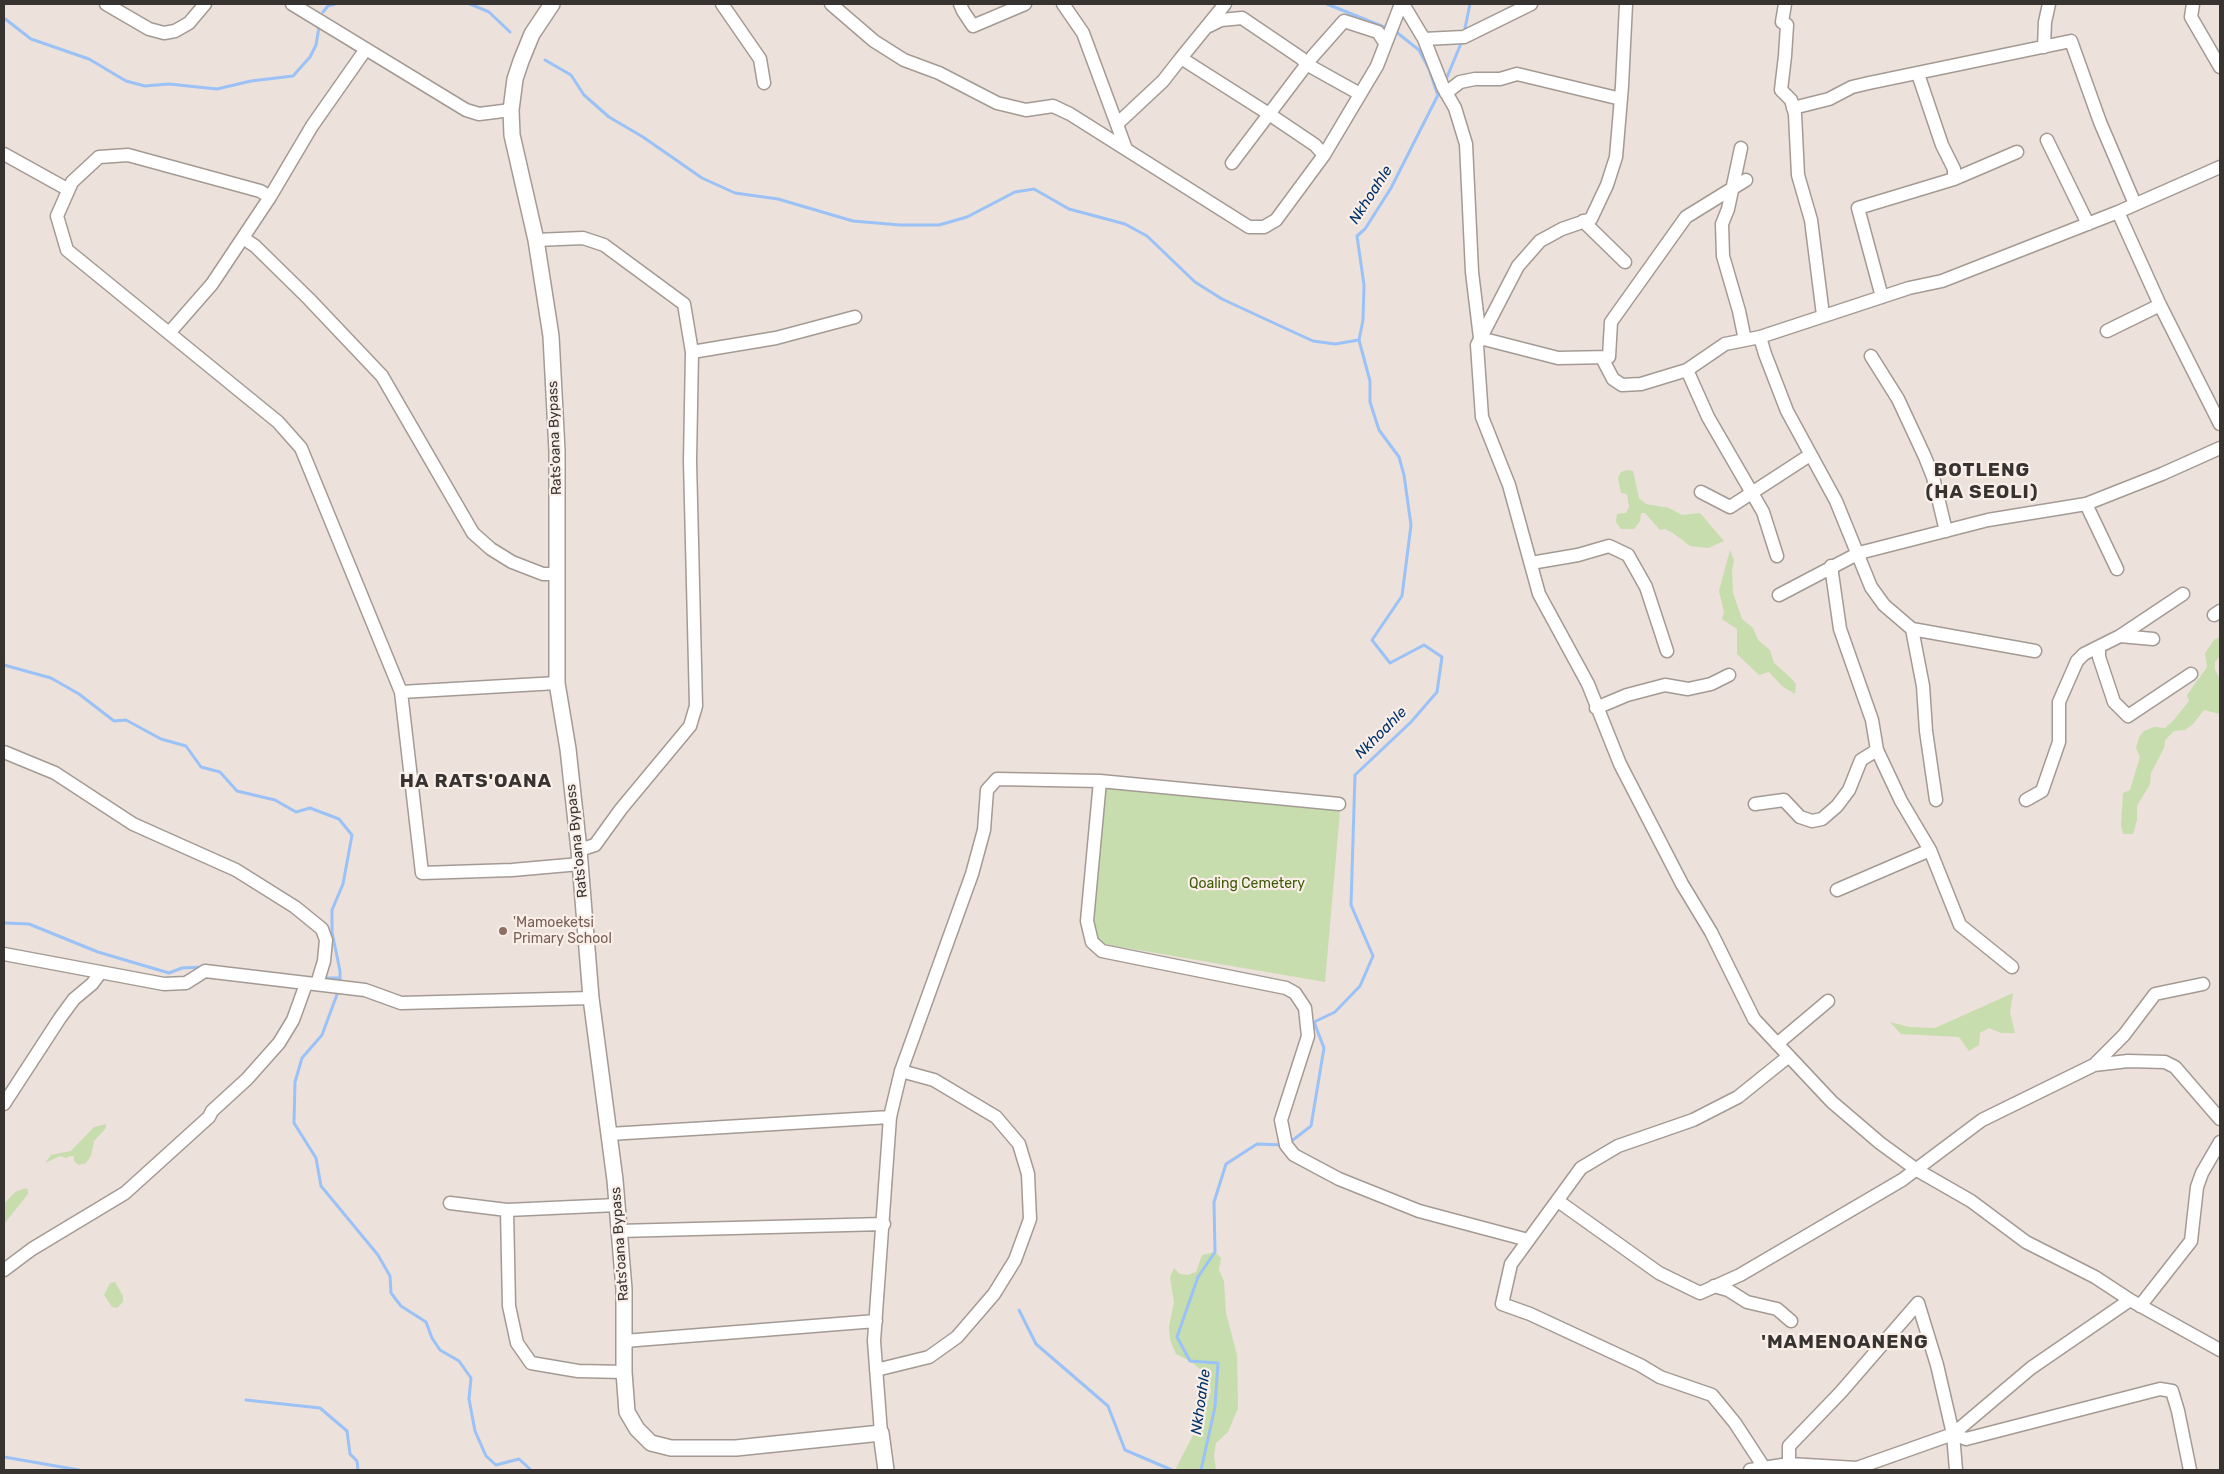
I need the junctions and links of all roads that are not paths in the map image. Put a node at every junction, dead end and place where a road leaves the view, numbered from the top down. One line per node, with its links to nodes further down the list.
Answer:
1 (106, 4): 2 (street)
2 (205, 4)
3 (292, 4): 21 (street)
4 (552, 4): 31 (street, Rats'oana Bypass)
5 (722, 4): 26 (street)
6 (831, 4): 36 (street)
7 (960, 4): 8 (street)
8 (1025, 4)
9 (1063, 4): 33 (street)
10 (1225, 4): 17 (street)
11 (1402, 4): 18 (street); 19 (street)
12 (1531, 4): 18 (street)
13 (1626, 4): 29 (street)
14 (1785, 4): 30 (street)
15 (2049, 4): 20 (street)
16 (2191, 4): 24 (street)
17 (1209, 26): 22 (street); 23 (street)
18 (1424, 39): 27 (street)
19 (1385, 43): 23 (street); 28 (street)
20 (2044, 46): 25 (street); 47 (street)
21 (366, 48): 31 (street); 46 (street)
22 (1181, 58): 32 (street); 33 (street)
23 (1308, 65): 28 (street); 32 (street)
24 (2220, 67)
25 (1918, 74): 30 (street); 42 (street)
26 (764, 83)
27 (1446, 93): 29 (street); 61 (street)
28 (1360, 94): 39 (street)
29 (1621, 98): 49 (street)
30 (1793, 108): 56 (street)
31 (511, 110): 52 (street, Rats'oana Bypass)
32 (1270, 114): 39 (street); 40 (street)
33 (1117, 124): 36 (street)
34 (2048, 140): 50 (street)
35 (1741, 148): 44 (street)
36 (1126, 149): 39 (street)
37 (2017, 152): 42 (street)
38 (4, 154): 45 (street)
39 (1324, 155)
40 (1232, 162)
41 (2220, 167): 47 (street)
42 (1954, 179): 54 (street)
43 (1746, 180): 44 (street)
44 (1732, 188): 62 (street); 65 (street)
45 (67, 189): 46 (street); 59 (street)
46 (270, 197): 51 (street)
47 (2135, 204): 48 (street)
48 (2118, 212): 50 (street); 55 (street)
49 (1583, 221): 53 (street); 61 (street)
50 (2088, 224): 54 (street)
51 (243, 238): 59 (street); 79 (street)
52 (536, 240): 63 (street); 79 (street, Rats'oana Bypass)
53 (1625, 262)
54 (1882, 297): 56 (street)
55 (2160, 305): 58 (street); 67 (street)
56 (1823, 316): 60 (street)
57 (855, 317): 63 (street)
58 (2107, 331)
59 (170, 332): 91 (street)
60 (1760, 337): 62 (street); 69 (street)
61 (1480, 338): 65 (street); 76 (street)
62 (1745, 340): 66 (street)
63 (692, 352): 101 (street)
64 (1871, 356): 73 (street)
65 (1602, 358): 66 (street)
66 (1688, 370): 71 (street)
67 (2220, 424)
68 (2220, 448): 72 (street)
69 (1810, 455): 71 (street); 74 (street)
70 (1701, 492): 71 (street)
71 (1753, 493): 75 (street)
72 (2086, 504): 73 (street); 78 (street)
73 (1946, 531): 74 (street)
74 (1858, 553): 77 (street); 82 (street)
75 (1777, 556)
76 (1531, 563): 86 (street); 92 (street)
77 (1831, 566): 81 (street); 93 (street)
78 (2117, 569)
79 (556, 574): 90 (street, Rats'oana Bypass)
80 (2183, 594): 83 (street)
81 (1779, 595)
82 (1912, 628): 87 (street); 96 (street)
83 (2120, 636): 84 (street); 85 (street)
84 (2153, 639)
85 (2099, 648): 88 (street); 97 (street)
86 (1667, 651)
87 (2035, 651)
88 (2192, 674)
89 (1729, 675): 92 (street)
90 (557, 684): 91 (street); 101 (street, Rats'oana Bypass)
91 (401, 692): 101 (street)
92 (1596, 708): 110 (street)
93 (1877, 750): 99 (street); 100 (street)
94 (4, 752): 106 (street)
95 (1100, 781): 98 (street); 113 (street); 126 (street)
96 (1936, 800)
97 (2026, 800)
98 (1339, 804)
99 (1755, 804)
100 (1930, 850): 102 (street); 104 (street)
101 (580, 857): 108 (street, Rats'oana Bypass)
102 (1837, 890)
103 (4, 954): 105 (street)
104 (2012, 967)
105 (100, 972): 106 (street); 114 (street)
106 (311, 984): 108 (street); 127 (street)
107 (2203, 984): 112 (street)
108 (591, 998): 117 (street, Rats'oana Bypass)
109 (1828, 1001): 110 (street)
110 (1777, 1044): 111 (street)
111 (1789, 1056): 119 (street); 120 (street)
112 (2094, 1066): 116 (street); 119 (street)
113 (901, 1071): 115 (street); 135 (street)
114 (4, 1104)
115 (890, 1117): 117 (street); 124 (street)
116 (2220, 1119)
117 (609, 1134): 122 (street, Rats'oana Bypass)
118 (2220, 1142): 129 (street)
119 (1917, 1170): 128 (street); 129 (street)
120 (1558, 1201): 126 (street); 128 (street)
121 (450, 1203): 123 (street)
122 (617, 1205): 123 (street); 125 (street, Rats'oana Bypass)
123 (507, 1210): 136 (street)
124 (884, 1224): 125 (street); 130 (street)
125 (620, 1231): 132 (street, Rats'oana Bypass)
126 (1528, 1240): 140 (street)
127 (4, 1270)
128 (1714, 1286): 131 (street)
129 (2135, 1303): 133 (street); 138 (street)
130 (876, 1321): 132 (street); 135 (street)
131 (1790, 1321)
132 (624, 1341): 136 (street, Rats'oana Bypass)
133 (2217, 1349): 134 (street)
134 (2220, 1361)
135 (876, 1370): 137 (street)
136 (624, 1372): 137 (street, Rats'oana Bypass)
137 (881, 1433): 141 (street)
138 (1953, 1434): 139 (street); 139 (street); 143 (street); 144 (street)
139 (1789, 1464): 140 (street)
140 (1765, 1469): 142 (street)
141 (886, 1470)
142 (1750, 1470)
143 (1956, 1470)
144 (2190, 1470)

